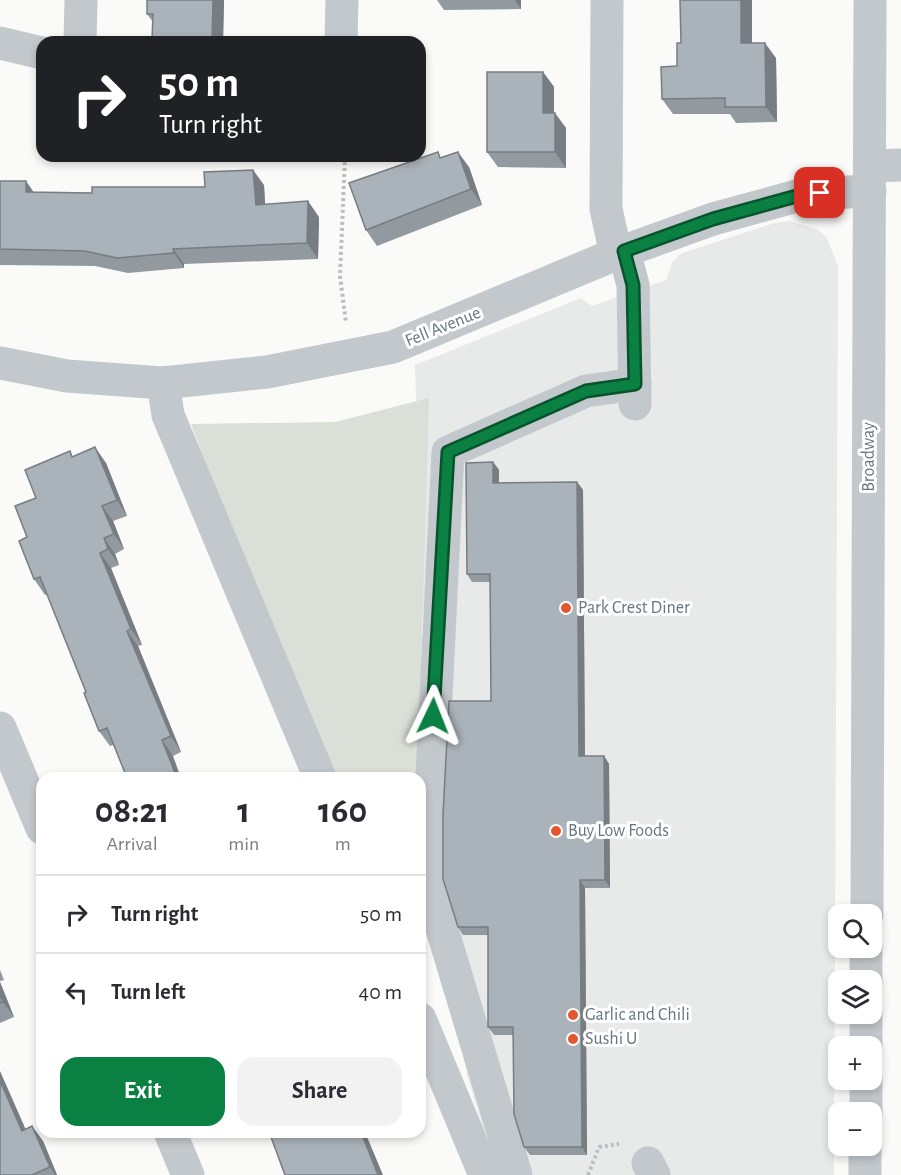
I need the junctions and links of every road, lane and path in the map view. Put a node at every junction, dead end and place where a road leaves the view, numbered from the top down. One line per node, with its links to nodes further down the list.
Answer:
1 (81, 0): 5 (street)
2 (342, 0): 6 (street)
3 (607, 0): 11 (street)
4 (870, 0): 10 (street, Broadway)
5 (80, 36)
6 (341, 36)
7 (0, 44): 8 (street)
8 (36, 52)
9 (345, 162): 12 (path)
10 (880, 174): 11 (street, Fell Avenue); 18 (street, Broadway)
11 (620, 253): 14 (street, Fell Avenue); 25 (street)
12 (346, 324)
13 (0, 363): 14 (street, Fell Avenue)
14 (163, 383): 16 (street)
15 (0, 728): 17 (street)
16 (317, 772)
17 (36, 814)
18 (867, 904)
19 (426, 1032): 24 (street)
20 (173, 1138): 23 (street)
21 (621, 1143): 26 (path)
22 (865, 1156): 27 (street)
23 (188, 1175)
24 (485, 1175)
25 (516, 1175)
26 (588, 1175)
27 (865, 1175)

